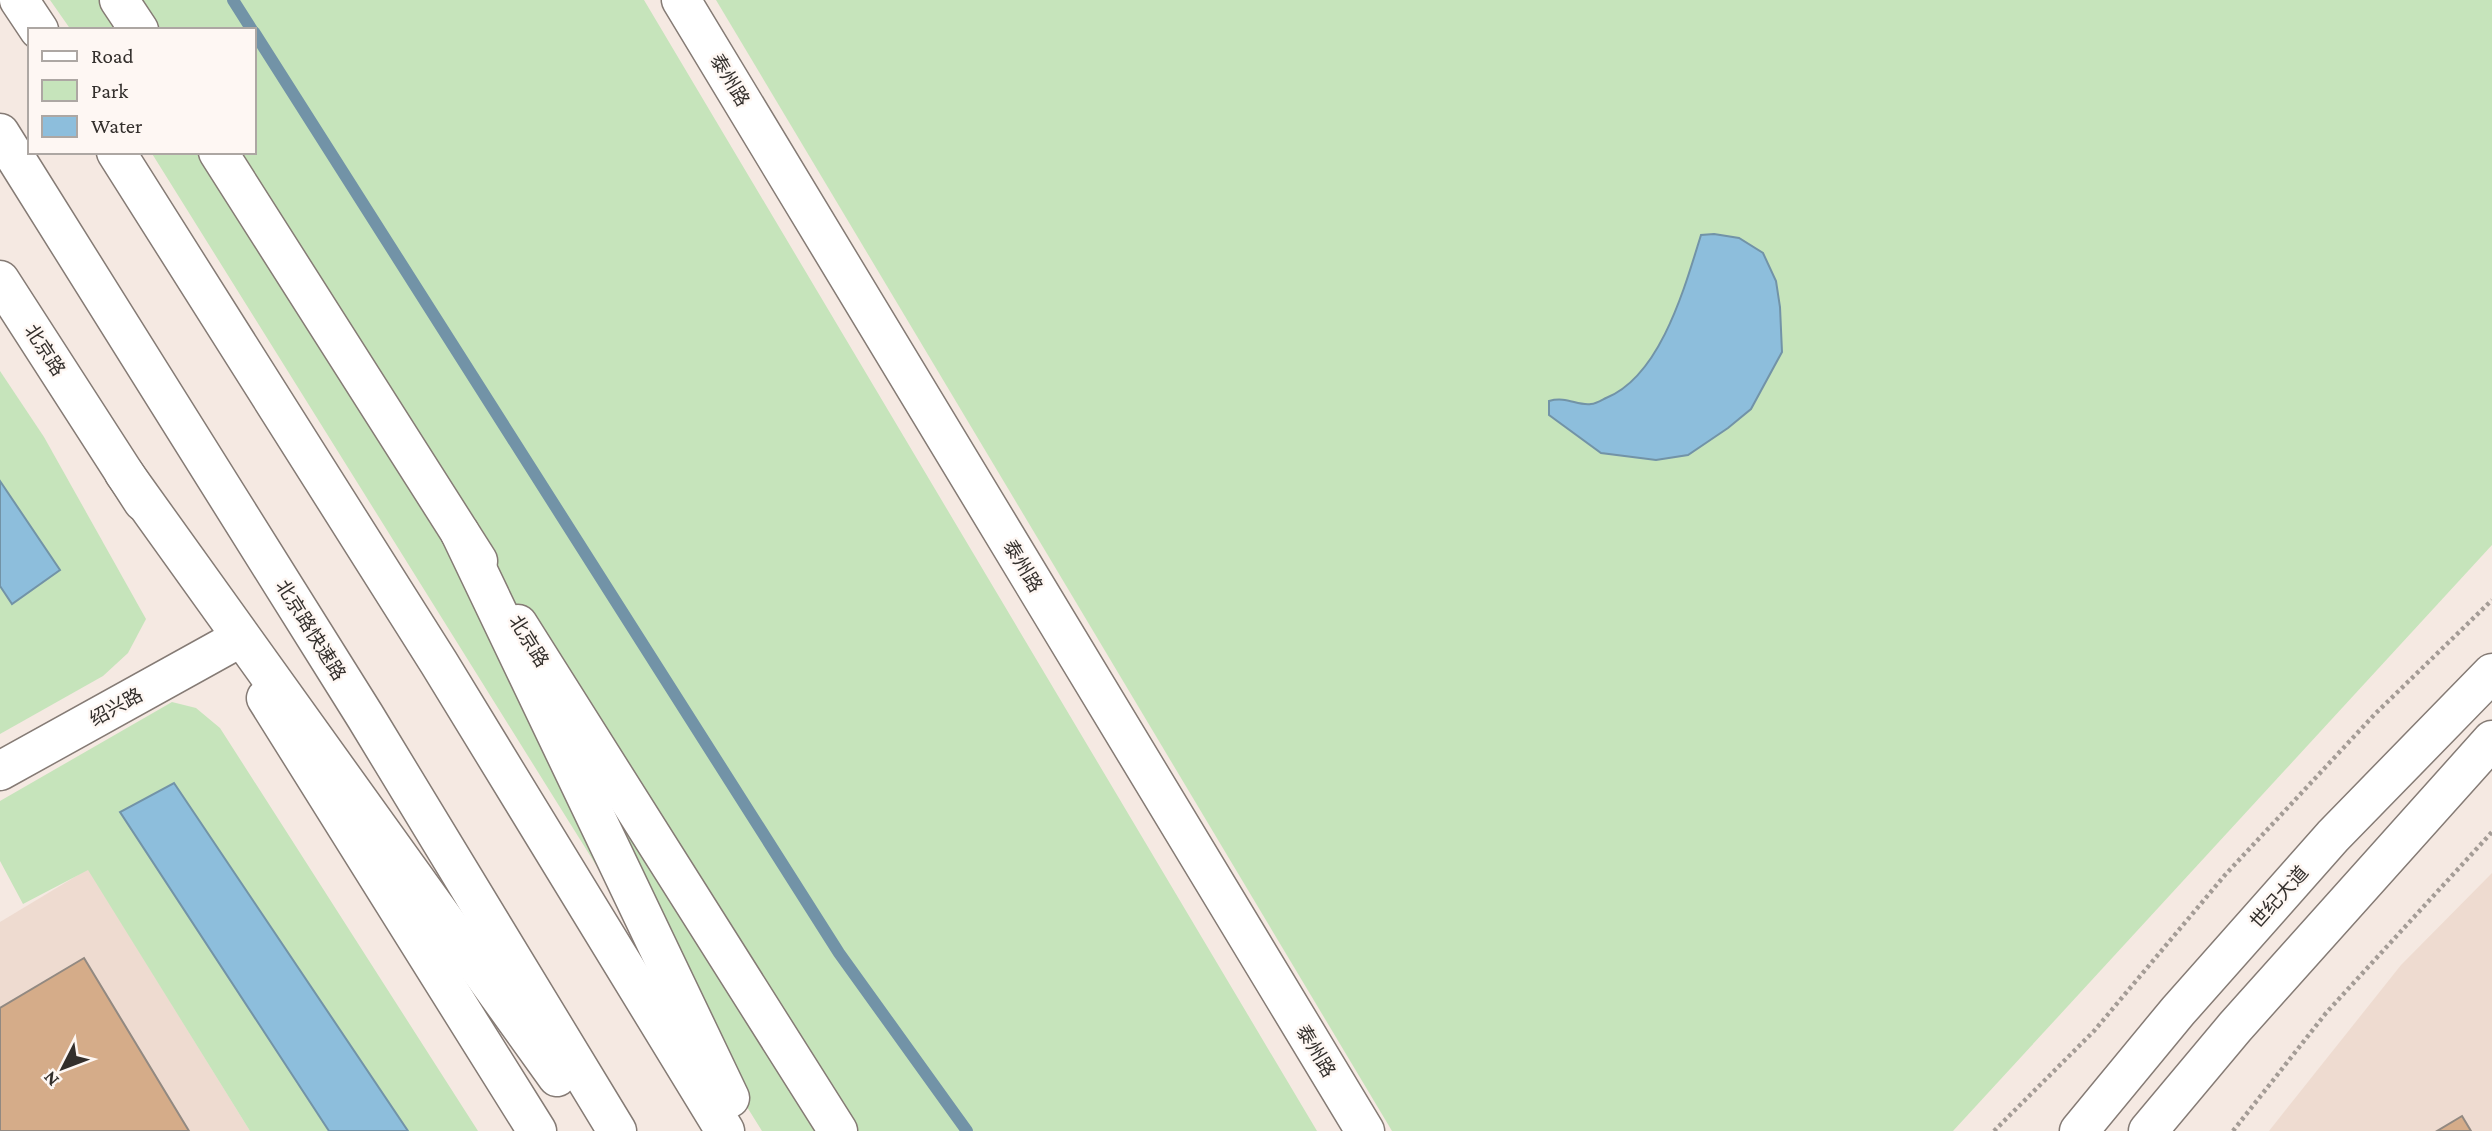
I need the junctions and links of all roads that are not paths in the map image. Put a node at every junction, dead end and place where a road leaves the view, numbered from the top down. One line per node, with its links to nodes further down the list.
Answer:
1 (19, 0): 4 (main road)
2 (119, 0): 5 (main road)
3 (681, 0): 24 (main road, 泰州路)
4 (38, 28)
5 (138, 28)
6 (0, 133): 20 (main road, 北京路快速路)
7 (117, 154): 21 (main road)
8 (219, 154): 11 (main road, 北京路)
9 (0, 280): 10 (main road, 北京路)
10 (124, 473): 12 (main road, 北京路); 19 (main road)
11 (460, 533): 22 (main road); 23 (main road, 北京路)
12 (231, 643): 15 (main road, 绍兴路); 18 (main road, 北京路)
13 (2492, 673): 16 (main road, 世纪大道)
14 (2492, 740): 17 (main road)
15 (0, 771)
16 (2187, 1001): 17 (main road); 25 (main road, 世纪大道)
17 (2227, 1036): 26 (main road)
18 (537, 1131)
19 (596, 1131)
20 (617, 1131)
21 (725, 1131)
22 (746, 1131)
23 (838, 1131)
24 (1365, 1131)
25 (2079, 1131)
26 (2148, 1131)

